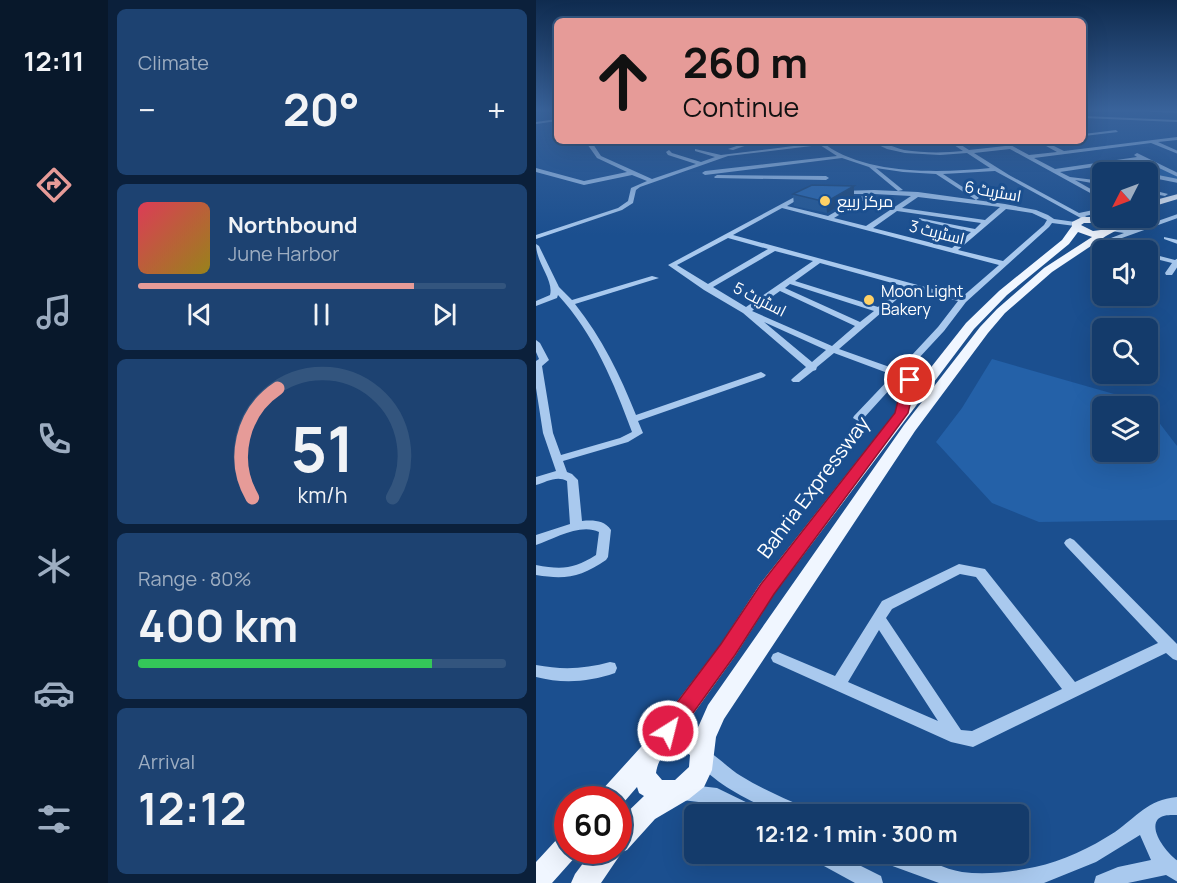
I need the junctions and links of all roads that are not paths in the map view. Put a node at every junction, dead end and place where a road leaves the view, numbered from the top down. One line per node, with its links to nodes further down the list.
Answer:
1 (596, 152): 26 (street)
2 (669, 152): 18 (street)
3 (707, 152): 12 (street)
4 (724, 152): 12 (street)
5 (750, 152): 12 (street)
6 (835, 152): 13 (street)
7 (966, 152): 22 (street)
8 (1019, 152): 14 (street)
9 (1067, 152): 11 (street)
10 (1131, 152): 15 (street)
11 (1062, 153): 14 (street)
12 (724, 156): 18 (street)
13 (842, 157): 16 (street); 19 (street)
14 (1028, 157): 24 (street)
15 (1143, 158): 17 (street); 28 (street)
16 (809, 161): 21 (street); 31 (street)
17 (1114, 162)
18 (702, 164): 34 (street)
19 (868, 165): 25 (street); 36 (street, اسٹریٹ 3)
20 (1092, 165): 24 (street)
21 (815, 167)
22 (993, 169): 25 (street); 56 (street)
23 (536, 170): 26 (street)
24 (1054, 171): 29 (street)
25 (937, 172): 45 (street)
26 (632, 173): 34 (street)
27 (820, 173): 31 (street)
28 (1178, 174)
29 (1063, 176): 32 (street); 40 (street)
30 (1158, 177): 33 (street)
31 (826, 178): 35 (street)
32 (1092, 181)
33 (1178, 181)
34 (651, 182): 65 (street)
35 (834, 186)
36 (900, 190)
37 (811, 192): 48 (street)
38 (829, 192): 39 (street, اسٹریٹ 6)
39 (874, 192): 42 (street, اسٹریٹ 6); 54 (street)
40 (1092, 192)
41 (1158, 193): 43 (street)
42 (918, 194): 49 (street, اسٹریٹ 6); 51 (street)
43 (1165, 194)
44 (1178, 196): 46 (main road)
45 (976, 198)
46 (1158, 203)
47 (1178, 204): 50 (main road)
48 (780, 206): 54 (street, اسٹریٹ 3); 64 (street)
49 (1005, 206): 57 (street); 58 (street, اسٹریٹ 6)
50 (1158, 210)
51 (894, 211): 57 (street); 59 (street); 61 (street)
52 (1092, 216): 56 (street, اسٹریٹ 6)
53 (1176, 217): 62 (street)
54 (828, 219): 59 (street, اسٹریٹ 3)
55 (1092, 220): 56 (main road)
56 (1081, 221): 58 (street, اسٹریٹ 6); 63 (main road); 63 (main road); 97 (main road, Bahria Expressway)
57 (988, 222): 61 (street)
58 (1049, 223): 75 (street)
59 (868, 228): 71 (street, اسٹریٹ 3)
60 (1117, 228): 63 (main road)
61 (976, 231): 71 (street)
62 (1133, 232): 63 (street); 63 (street)
63 (1107, 234): 67 (street); 116 (main road)
64 (729, 236): 70 (street); 83 (street, اسٹریٹ 5)
65 (536, 237)
66 (1166, 238): 68 (street)
67 (1115, 240)
68 (1178, 242)
69 (536, 246): 76 (street)
70 (775, 248): 73 (street); 83 (street)
71 (954, 250): 75 (street, اسٹریٹ 3)
72 (1158, 257): 74 (street)
73 (820, 260): 80 (street); 81 (street)
74 (1176, 261): 78 (street)
75 (1005, 264): 85 (street)
76 (548, 271): 77 (street); 82 (street)
77 (536, 273)
78 (1169, 273)
79 (655, 278): 86 (street)
80 (789, 281): 84 (street); 88 (street)
81 (909, 285): 85 (street); 88 (street)
82 (556, 288): 86 (street); 87 (street)
83 (707, 288): 89 (street, اسٹریٹ 5)
84 (779, 288): 89 (street); 90 (street)
85 (963, 300): 94 (street)
86 (571, 303): 99 (street)
87 (536, 304)
88 (880, 310): 90 (street)
89 (746, 311): 92 (street, اسٹریٹ 5); 93 (street)
90 (860, 325): 92 (street)
91 (536, 343): 100 (street)
92 (834, 350): 93 (street); 94 (street, اسٹریٹ 5)
93 (813, 368): 96 (street)
94 (900, 373): 97 (street); 98 (street)
95 (761, 375): 99 (street)
96 (796, 380)
97 (901, 413): 115 (main road, Bahria Expressway)
98 (858, 418)
99 (633, 419): 100 (street)
100 (558, 459): 101 (street)
101 (562, 473): 102 (street); 103 (street)
102 (536, 481)
103 (576, 526): 104 (street); 106 (street)
104 (536, 540)
105 (1070, 543): 108 (street)
106 (536, 570)
107 (879, 618): 112 (street); 113 (street); 114 (street)
108 (1173, 650): 113 (street)
109 (778, 658): 112 (street)
110 (610, 668): 111 (street)
111 (536, 671)
112 (838, 685): 114 (street)
113 (1073, 691): 114 (street)
114 (957, 737)
115 (653, 751): 116 (main road); 117 (main road, Bahria Expressway); 118 (main road)
116 (702, 755): 118 (main road); 120 (street)
117 (622, 786)
118 (678, 792): 119 (street); 122 (main road)
119 (733, 804)
120 (781, 804)
121 (1168, 806): 127 (street); 132 (street)
122 (632, 825)
123 (554, 861): 129 (main road)
124 (600, 864): 130 (main road)
125 (833, 864): 128 (street)
126 (911, 864): 132 (street)
127 (1171, 869): 133 (street)
128 (854, 879): 131 (street)
129 (536, 881)
130 (584, 883)
131 (874, 883)
132 (994, 883)
133 (1103, 883)

